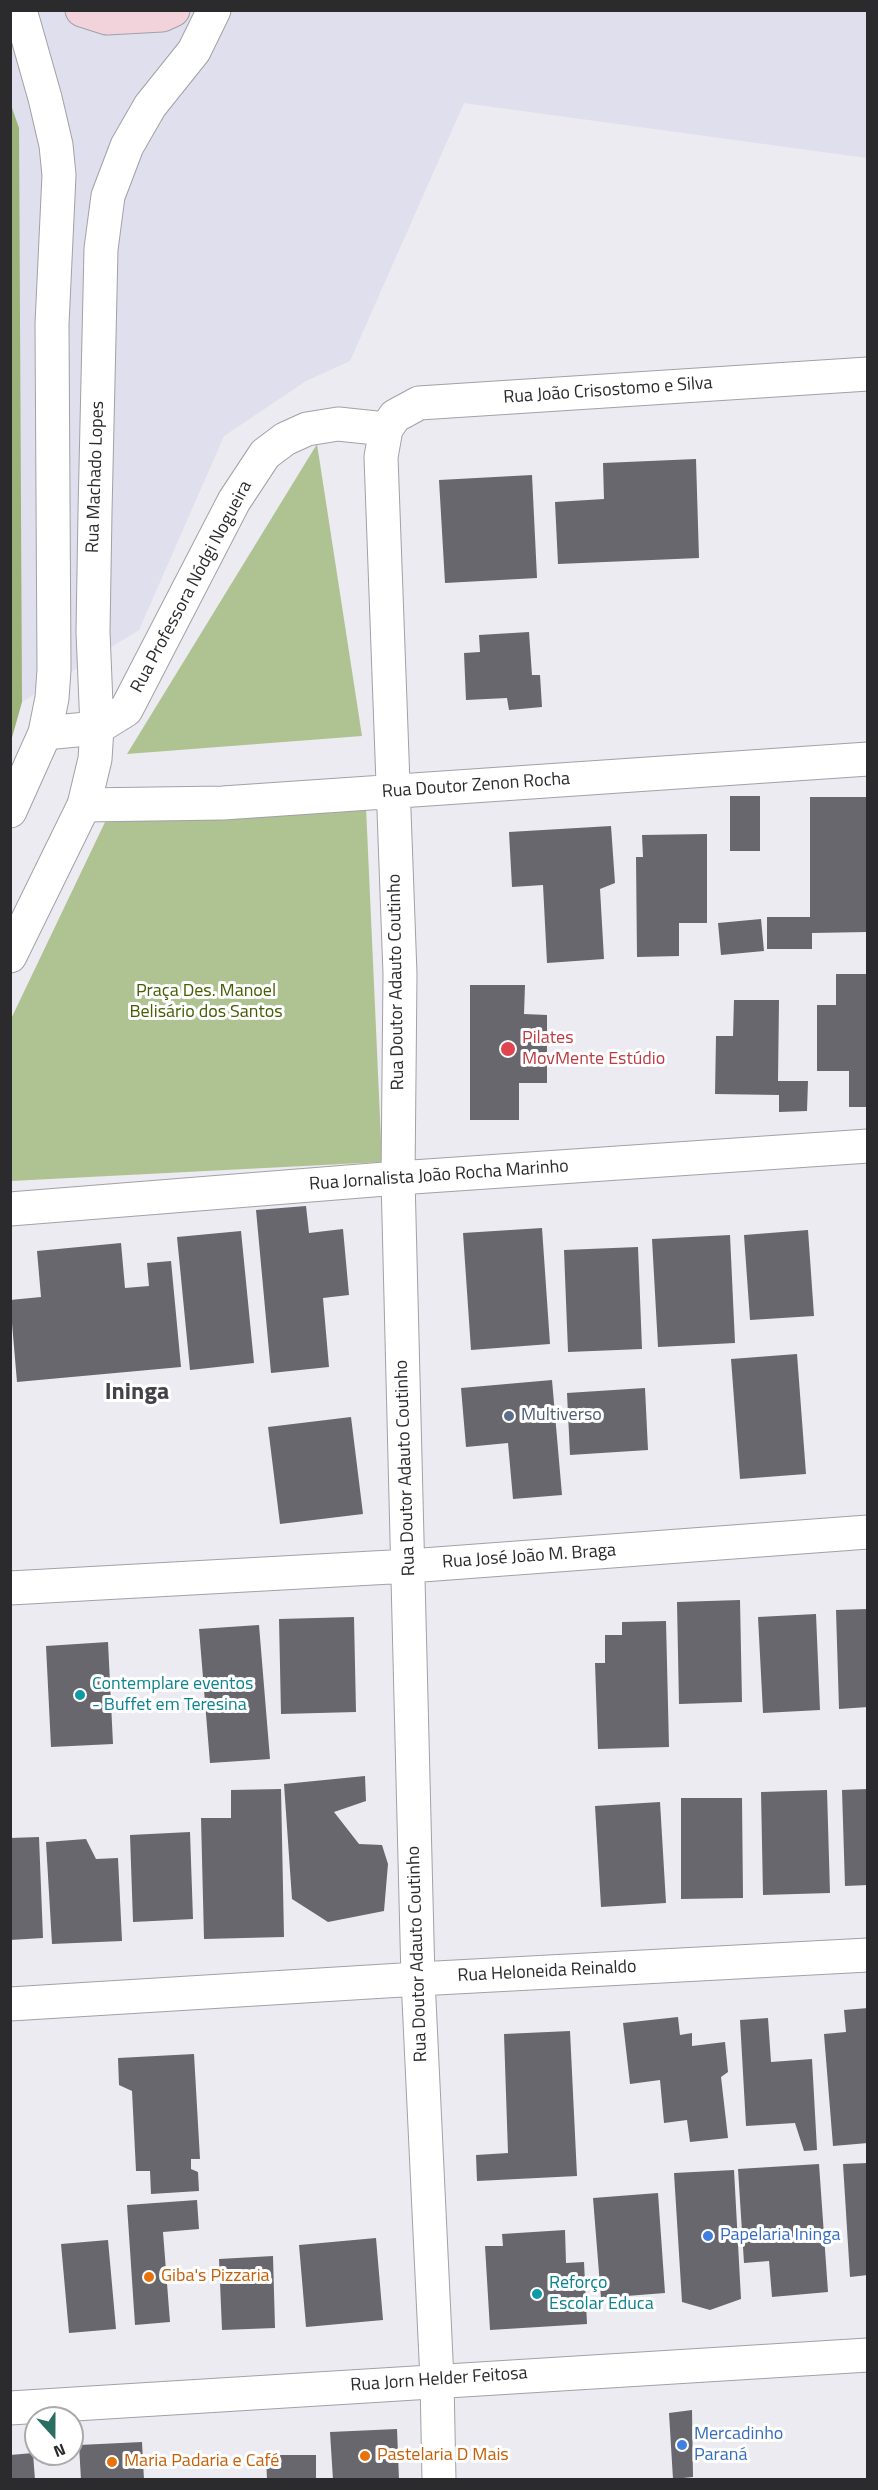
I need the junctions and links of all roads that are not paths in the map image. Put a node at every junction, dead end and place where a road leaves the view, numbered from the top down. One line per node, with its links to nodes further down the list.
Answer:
1 (20, 10): 8 (street)
2 (82, 10): 3 (main road)
3 (173, 10)
4 (214, 10): 7 (street, Rua Machado Lopes)
5 (867, 374): 6 (street, Rua João Crisostomo e Silva)
6 (383, 443): 7 (street, Rua Professora Nódgi Nogueira); 10 (street, Rua Doutor Adauto Coutinho)
7 (97, 729): 8 (street); 11 (street, Rua Machado Lopes)
8 (45, 733): 12 (street)
9 (867, 759): 10 (street, Rua Doutor Zenon Rocha)
10 (392, 791): 11 (street, Rua Doutor Zenon Rocha); 15 (street, Rua Doutor Adauto Coutinho)
11 (84, 806): 13 (street, Rua Machado Lopes)
12 (10, 811)
13 (10, 956)
14 (867, 1146): 15 (street, Rua Jornalista João Rocha Marinho)
15 (399, 1178): 16 (street, Rua Jornalista João Rocha Marinho); 18 (street, Rua Doutor Adauto Coutinho)
16 (10, 1209)
17 (867, 1532): 18 (street, Rua José João M. Braga)
18 (409, 1566): 19 (street, Rua José João M. Braga); 21 (street, Rua Doutor Adauto Coutinho)
19 (10, 1588)
20 (867, 1955): 21 (street, Rua Heloneida Reinaldo)
21 (418, 1979): 22 (street, Rua Heloneida Reinaldo); 24 (street, Rua Doutor Adauto Coutinho)
22 (10, 2004)
23 (867, 2355): 24 (street, Rua Jorn Helder Feitosa)
24 (436, 2380): 25 (street, Rua Jorn Helder Feitosa); 26 (street, Rua Doutor Adauto Coutinho)
25 (10, 2408)
26 (439, 2480)

